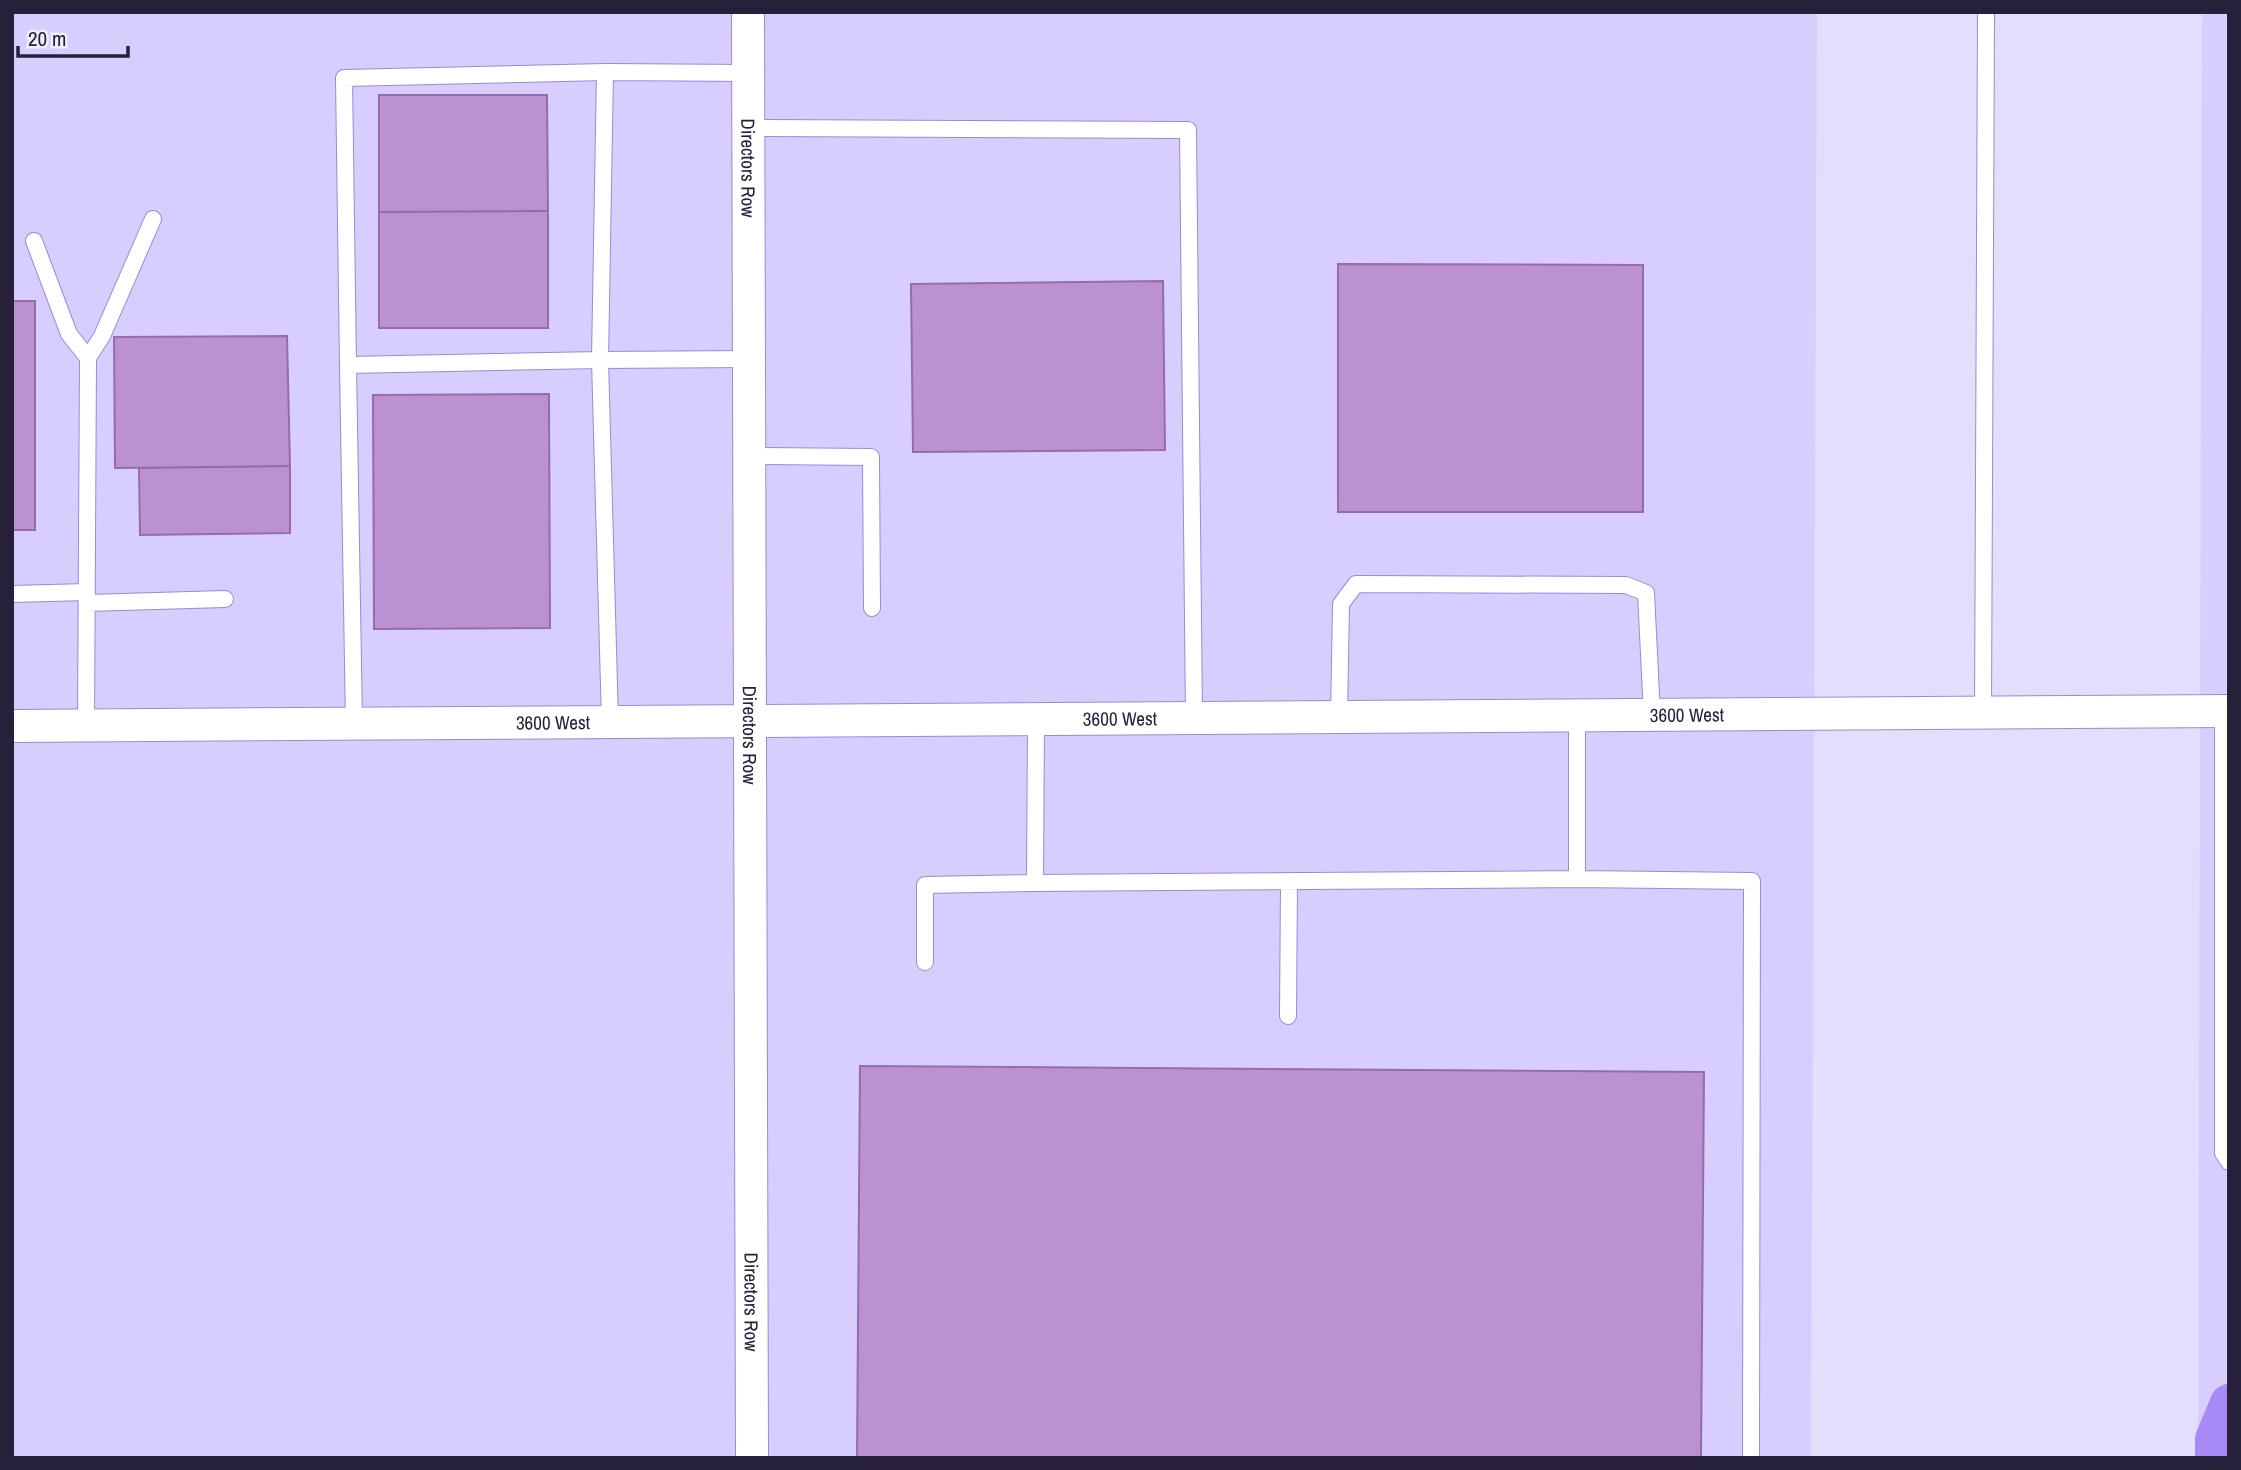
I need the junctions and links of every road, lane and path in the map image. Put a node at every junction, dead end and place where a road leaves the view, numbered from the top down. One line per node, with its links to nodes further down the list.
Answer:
1 (748, 12): 4 (street, Directors Row)
2 (1986, 12): 18 (lane)
3 (605, 72): 4 (lane); 10 (lane); 11 (lane)
4 (748, 73): 5 (street, Directors Row)
5 (748, 128): 9 (street, Directors Row); 22 (lane)
6 (153, 219): 8 (lane)
7 (34, 241): 8 (lane)
8 (88, 358): 14 (lane)
9 (749, 359): 10 (lane); 12 (street, Directors Row)
10 (600, 360): 11 (lane); 25 (lane)
11 (348, 366): 26 (lane)
12 (749, 456): 16 (lane); 24 (street, Directors Row)
13 (12, 594): 14 (lane)
14 (87, 597): 15 (lane); 28 (lane)
15 (225, 598)
16 (872, 608)
17 (2226, 711): 18 (street, 3600 West); 29 (lane)
18 (1983, 713): 20 (street, 3600 West)
19 (1577, 715): 20 (street, 3600 West); 21 (street, 3600 West); 30 (lane)
20 (1652, 715): 21 (lane)
21 (1339, 717): 22 (street, 3600 West)
22 (1194, 718): 23 (street, 3600 West)
23 (1036, 719): 24 (street, 3600 West); 32 (lane)
24 (750, 721): 25 (street, 3600 West); 36 (street, Directors Row)
25 (610, 722): 26 (street, 3600 West)
26 (354, 724): 28 (street, 3600 West)
27 (12, 726): 28 (street, 3600 West)
28 (86, 726)
29 (2226, 868): 35 (lane)
30 (1577, 879): 31 (lane); 37 (lane)
31 (1289, 881): 32 (lane); 34 (lane)
32 (1035, 883): 33 (lane)
33 (925, 962)
34 (1288, 1016)
35 (2229, 1162)
36 (752, 1458)
37 (1751, 1458)

